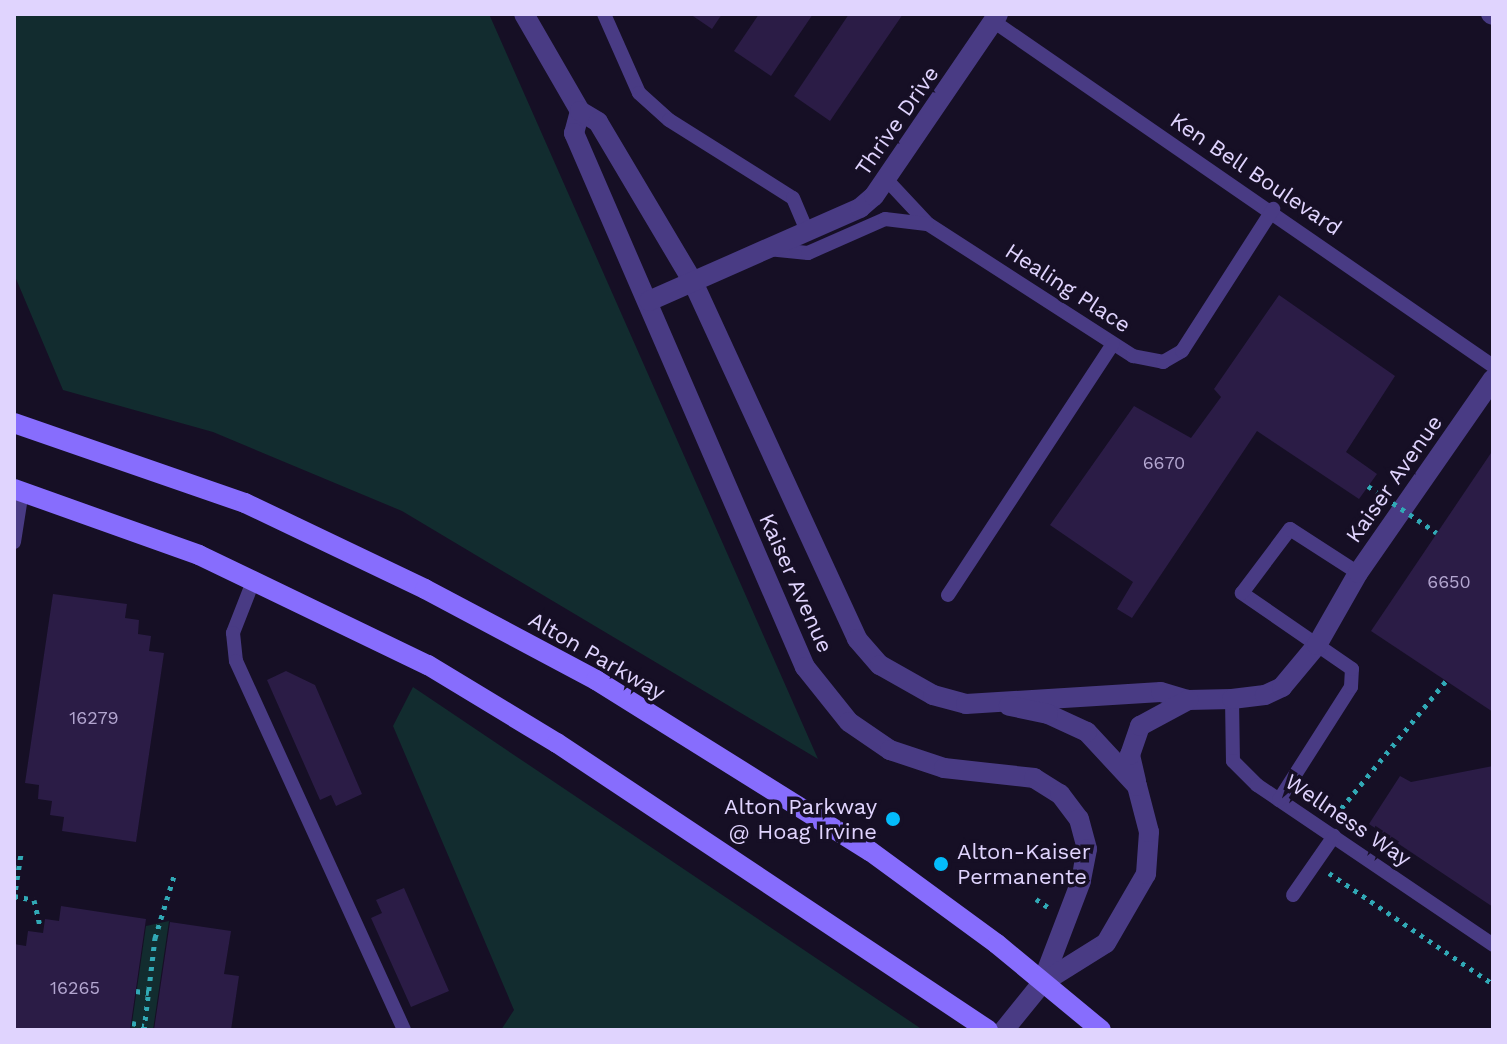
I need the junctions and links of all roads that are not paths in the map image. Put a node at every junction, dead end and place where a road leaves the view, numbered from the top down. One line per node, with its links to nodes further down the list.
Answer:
1 (524, 14): 4 (street, Kaiser Avenue)
2 (604, 14): 8 (lane)
3 (996, 18): 5 (street, Thrive Drive); 6 (lane, Ken Bell Boulevard)
4 (580, 111): 10 (street, Kaiser Avenue); 11 (street, Kaiser Avenue)
5 (885, 178): 7 (lane, Healing Place); 8 (street, Thrive Drive)
6 (1273, 209): 12 (lane, Healing Place); 13 (lane, Ken Bell Boulevard)
7 (928, 224): 9 (lane, Thrive Drive); 12 (lane, Healing Place)
8 (807, 231): 9 (street, Thrive Drive)
9 (768, 249): 10 (street, Thrive Drive)
10 (693, 282): 11 (street, Thrive Drive); 24 (street, Kaiser Avenue)
11 (649, 301): 30 (street, Kaiser Avenue)
12 (1113, 344): 20 (lane)
13 (1493, 366)
14 (1493, 379): 18 (street, Kaiser Avenue)
15 (14, 423): 30 (main road, Alton Parkway)
16 (18, 490): 17 (lane); 19 (main road)
17 (14, 542)
18 (1358, 573): 21 (street, Kaiser Avenue); 21 (lane)
19 (254, 579): 31 (lane); 32 (main road)
20 (948, 595)
21 (1317, 645): 22 (street, Kaiser Avenue); 26 (lane)
22 (1232, 699): 23 (street, Kaiser Avenue); 26 (lane, Wellness Way)
23 (1188, 700): 24 (street, Kaiser Avenue); 25 (street, Kaiser Avenue)
24 (997, 703): 25 (street, Kaiser Avenue)
25 (1137, 786): 30 (street, Kaiser Avenue)
26 (1279, 800): 27 (lane, Wellness Way)
27 (1329, 833): 28 (lane); 29 (lane, Wellness Way)
28 (1293, 895)
29 (1493, 945)
30 (1042, 983): 33 (street); 34 (main road, Alton Parkway)
31 (404, 1030)
32 (988, 1030)
33 (1004, 1030)
34 (1101, 1030)

